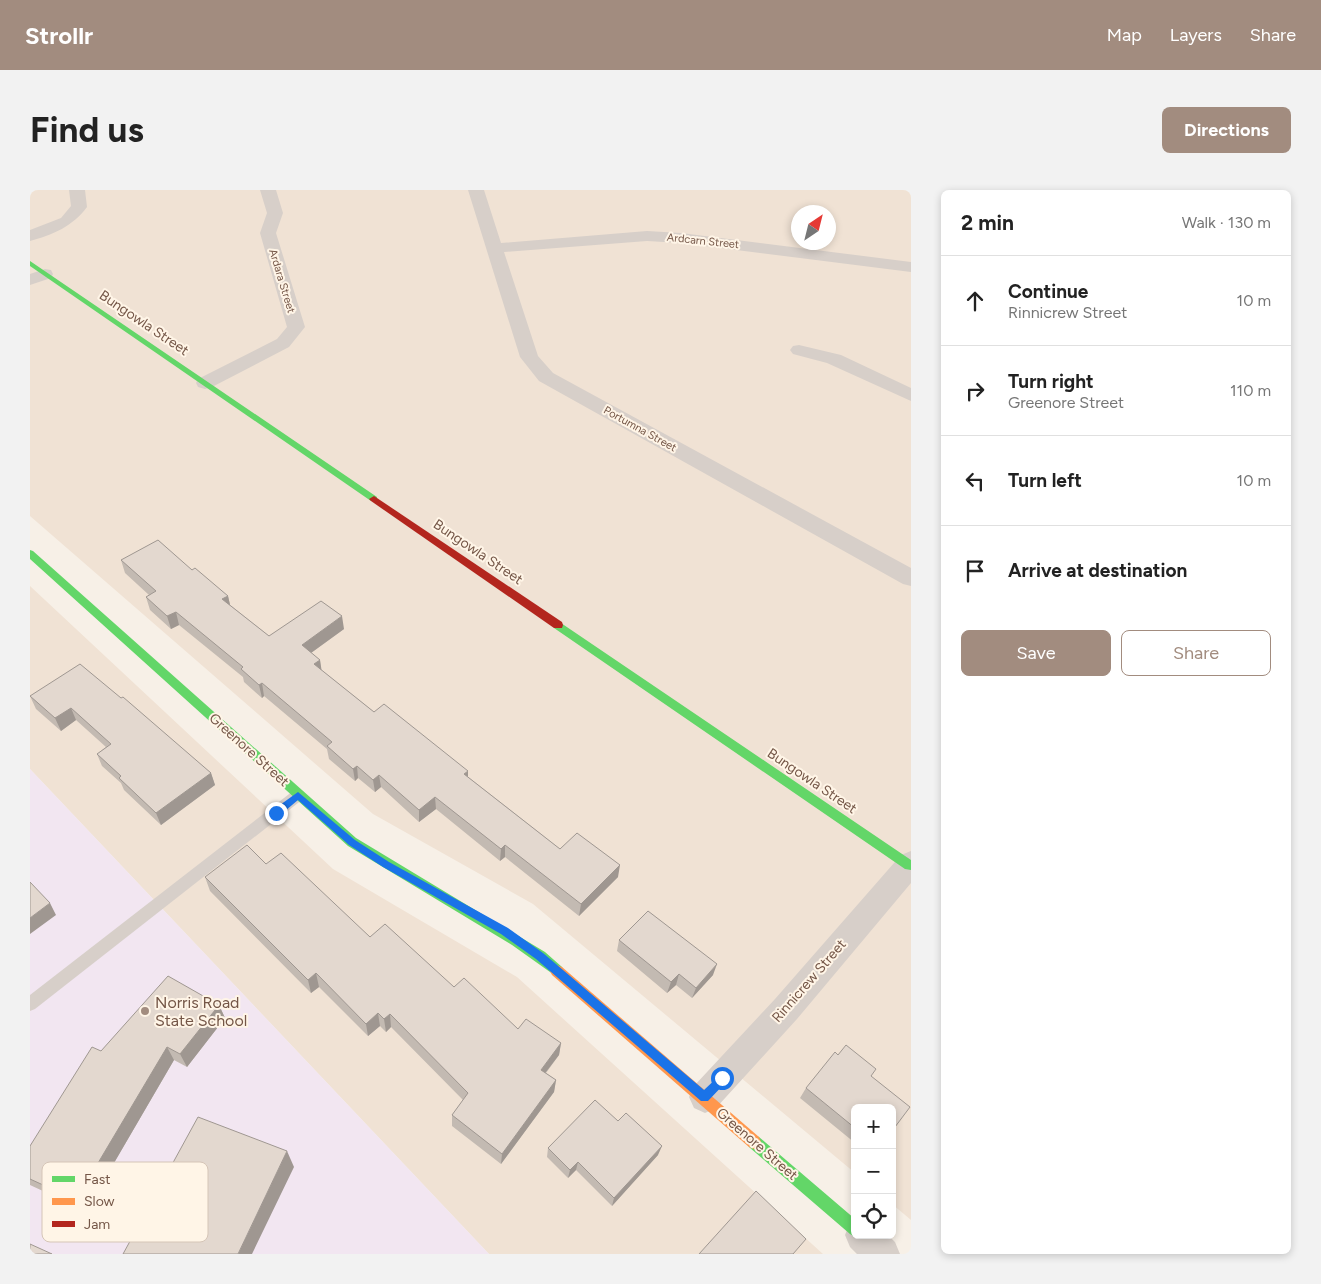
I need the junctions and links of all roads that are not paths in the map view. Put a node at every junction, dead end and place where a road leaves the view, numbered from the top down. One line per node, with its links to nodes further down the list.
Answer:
1 (77, 190): 4 (street)
2 (268, 190): 10 (street, Ardara Street)
3 (476, 190): 5 (street, Portumna Street)
4 (30, 236)
5 (494, 248): 7 (street, Ardcarn Street); 13 (street, Portumna Street)
6 (30, 263): 8 (street, Bungowla Street)
7 (911, 267)
8 (38, 277): 10 (street, Bungowla Street)
9 (799, 350): 11 (street)
10 (205, 383): 15 (street, Bungowla Street)
11 (911, 395)
12 (30, 553): 14 (street, Greenore Street)
13 (911, 578)
14 (298, 795): 16 (lane); 17 (street, Greenore Street)
15 (910, 864): 17 (street, Rinnicrew Street)
16 (30, 1004)
17 (705, 1097): 18 (street, Greenore Street)
18 (851, 1225)
19 (866, 1239): 20 (street)
20 (883, 1254)

